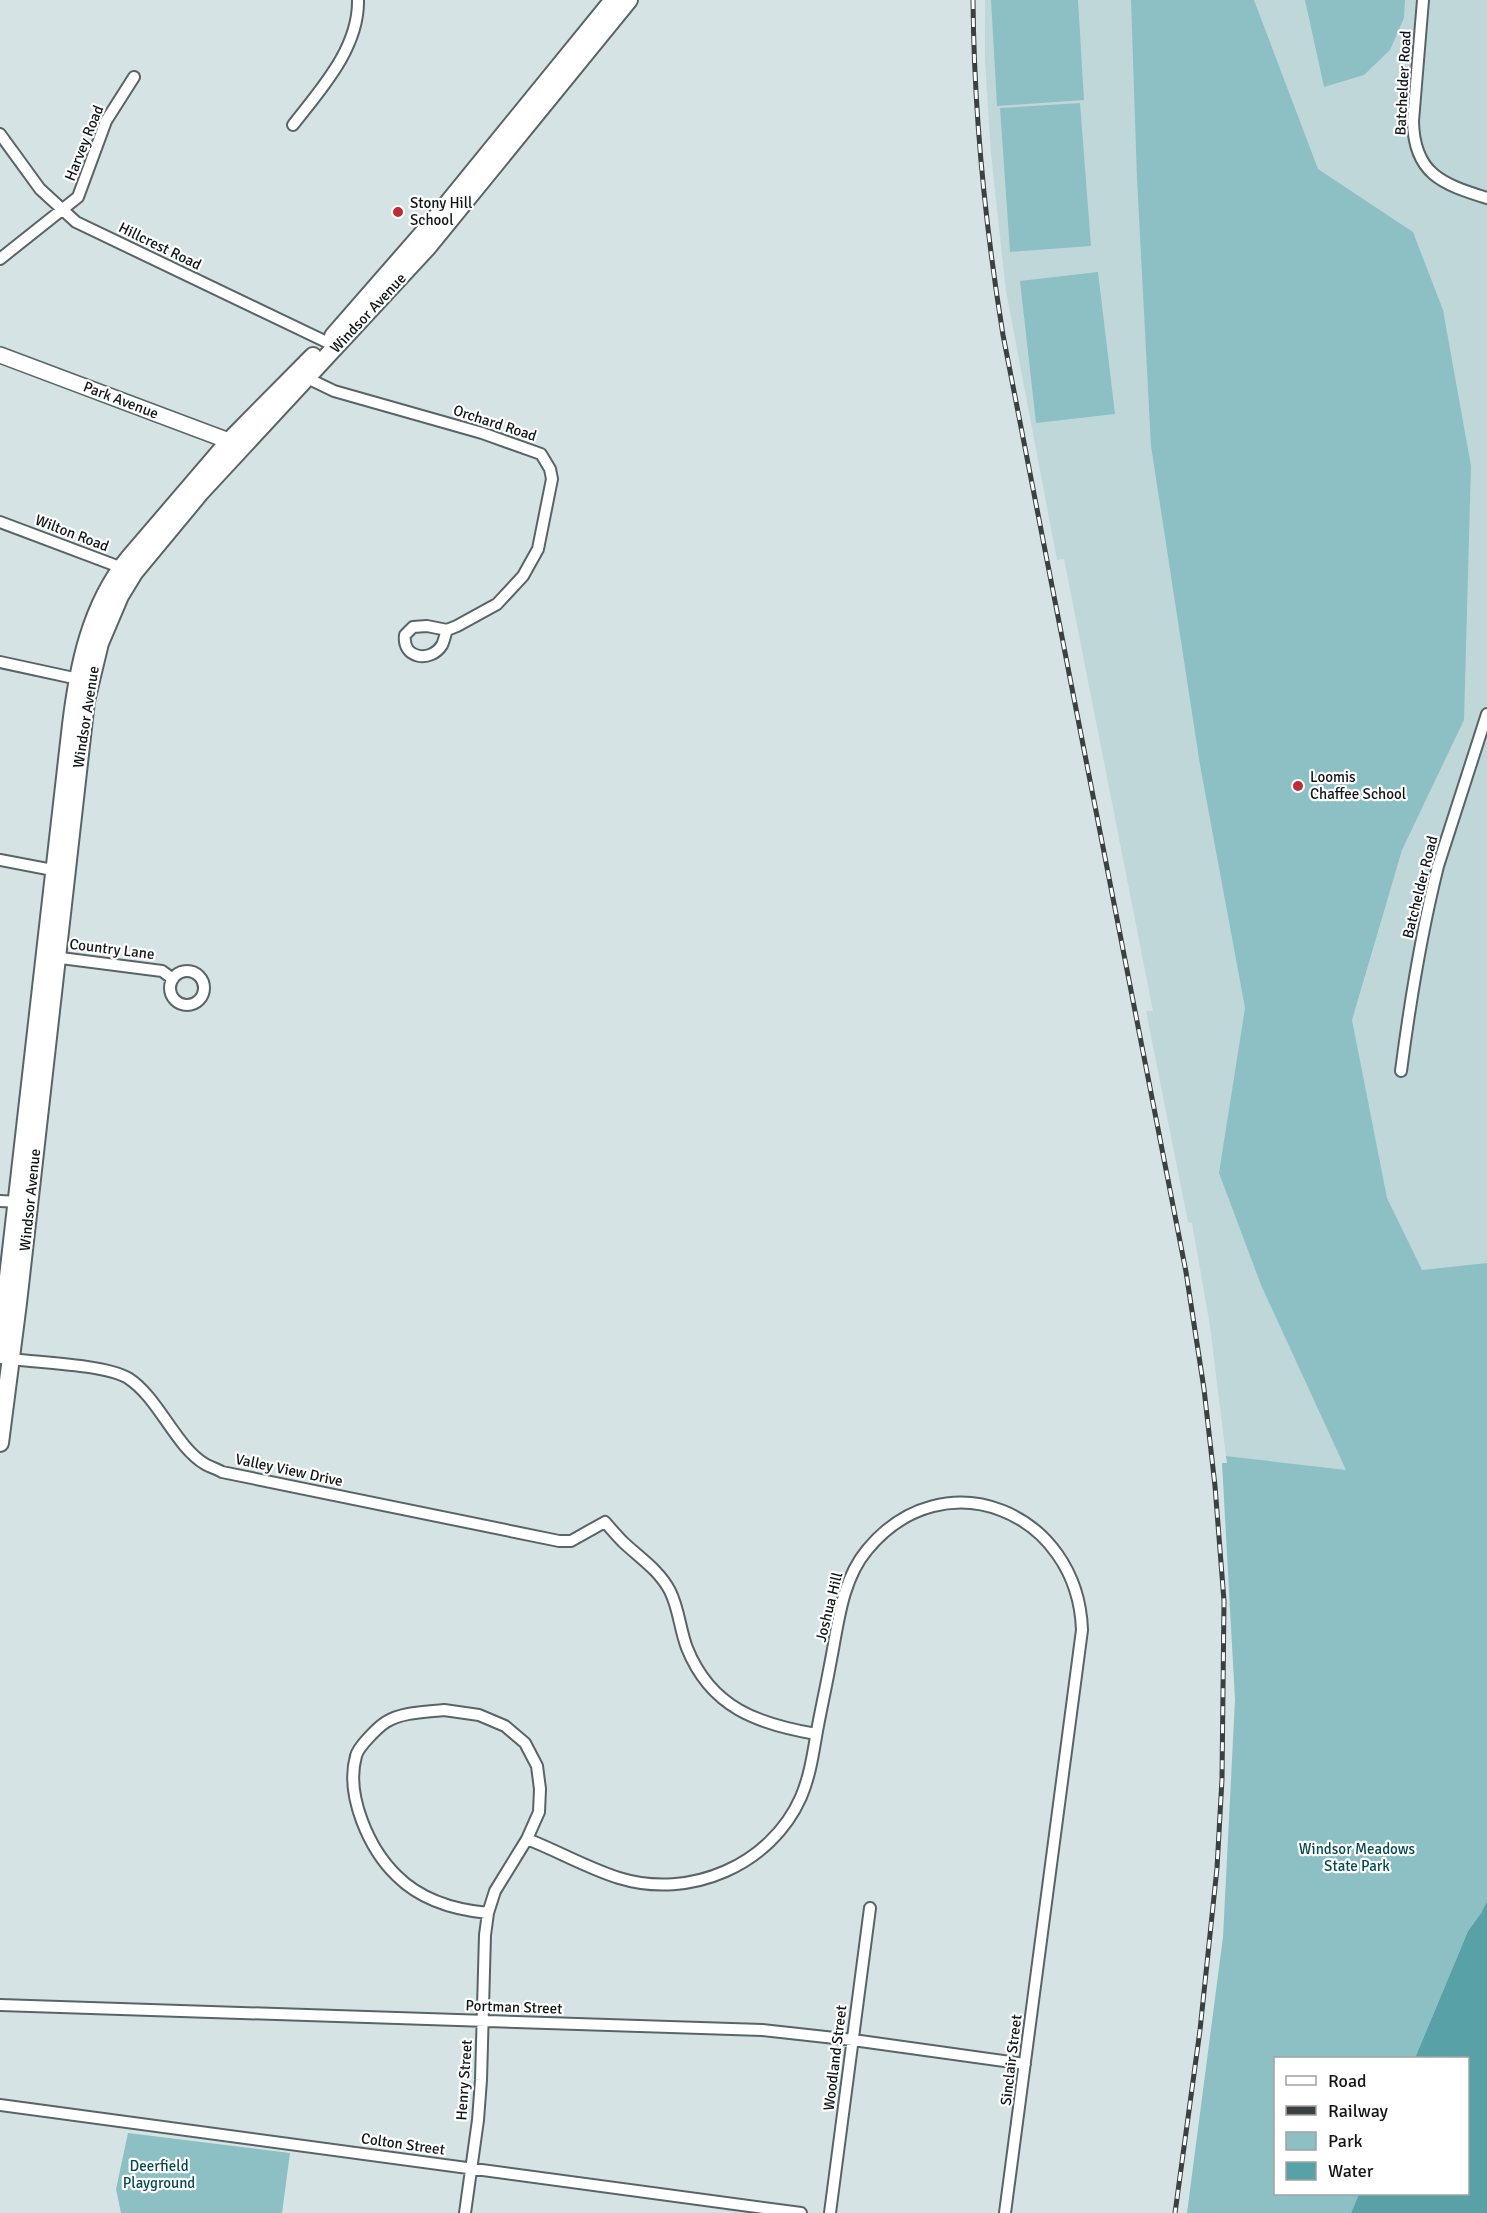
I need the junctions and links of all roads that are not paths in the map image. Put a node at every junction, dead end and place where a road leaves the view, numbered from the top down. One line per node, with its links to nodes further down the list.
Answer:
1 (358, 0): 6 (street)
2 (613, 0): 11 (main road, Windsor Avenue)
3 (629, 0): 11 (main road, Windsor Avenue)
4 (1423, 0): 8 (street, Batchelder Road)
5 (135, 77): 9 (street, Harvey Road)
6 (293, 125)
7 (0, 134): 9 (street, Hillcrest Road)
8 (1487, 198)
9 (63, 211): 10 (street, Harvey Road); 11 (street, Hillcrest Road)
10 (0, 260)
11 (332, 345): 13 (main road, Windsor Avenue)
12 (0, 356): 14 (main road, Park Avenue)
13 (301, 375): 14 (main road, Windsor Avenue); 17 (street, Orchard Road)
14 (235, 445): 16 (main road, Windsor Avenue)
15 (0, 522): 16 (street, Wilton Road)
16 (127, 570): 19 (main road, Windsor Avenue)
17 (447, 630)
18 (0, 662): 19 (street)
19 (83, 680): 22 (main road, Windsor Avenue)
20 (1487, 714): 25 (street, Batchelder Road)
21 (0, 860): 22 (street)
22 (61, 872): 23 (main road, Windsor Avenue)
23 (51, 956): 24 (street, Country Lane); 26 (main road, Windsor Avenue)
24 (173, 979)
25 (1401, 1071)
26 (15, 1202): 27 (main road, Windsor Avenue)
27 (8, 1302): 28 (main road, Windsor Avenue)
28 (4, 1355): 29 (main road, Windsor Avenue); 30 (street, Valley View Drive)
29 (0, 1443)
30 (816, 1734): 31 (street, Joshua Hill); 33 (street, Joshua Hill)
31 (527, 1839): 34 (street); 34 (street)
32 (870, 1908): 37 (street, Woodland Street)
33 (1045, 1911): 38 (street, Sinclair Street)
34 (488, 1913): 36 (street, Henry Street)
35 (0, 2005): 36 (street, Portman Street)
36 (483, 2021): 37 (street, Portman Street); 40 (street, Henry Street)
37 (853, 2040): 38 (street, Portman Street); 43 (street, Woodland Street)
38 (1025, 2064): 44 (street, Sinclair Street)
39 (0, 2105): 40 (street, Colton Street)
40 (470, 2169): 41 (street, Henry Street); 42 (street, Colton Street)
41 (465, 2213)
42 (801, 2213)
43 (830, 2213)
44 (1005, 2213)

